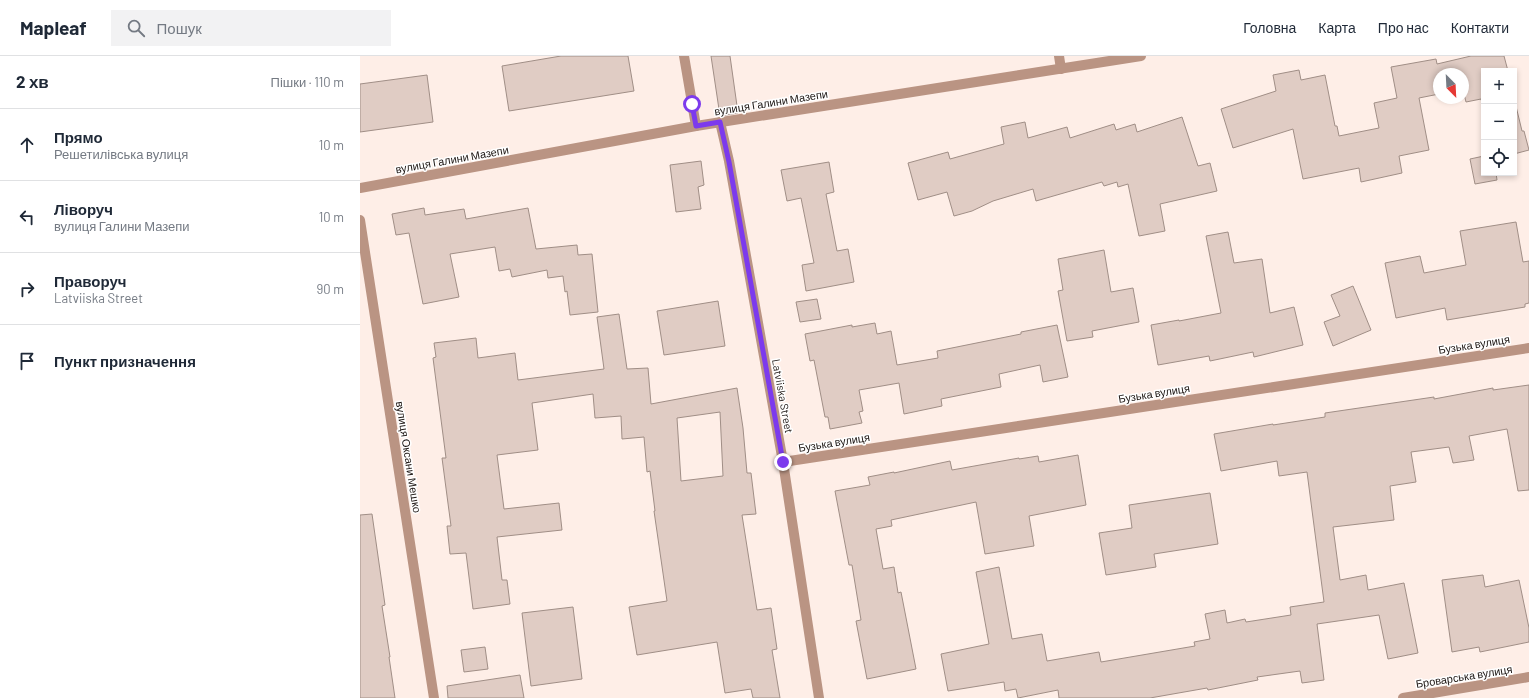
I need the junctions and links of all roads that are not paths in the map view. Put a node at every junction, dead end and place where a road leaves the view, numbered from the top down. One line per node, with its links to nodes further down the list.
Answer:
1 (684, 56): 6 (street)
2 (1060, 56): 4 (street)
3 (1141, 56): 4 (street, вулиця Галини Мазепи)
4 (1061, 69): 5 (street, вулиця Галини Мазепи)
5 (720, 122): 6 (street, вулиця Галини Мазепи); 10 (street, Latviiska Street)
6 (696, 126): 7 (street, вулиця Галини Мазепи)
7 (360, 188)
8 (360, 220): 12 (street, вулиця Оксани Мешко)
9 (1529, 348): 10 (street, Бузька вулиця)
10 (783, 462): 13 (street, Latviiska Street)
11 (1529, 677): 14 (street, Броварська вулиця)
12 (434, 698)
13 (819, 698)
14 (1403, 698)

